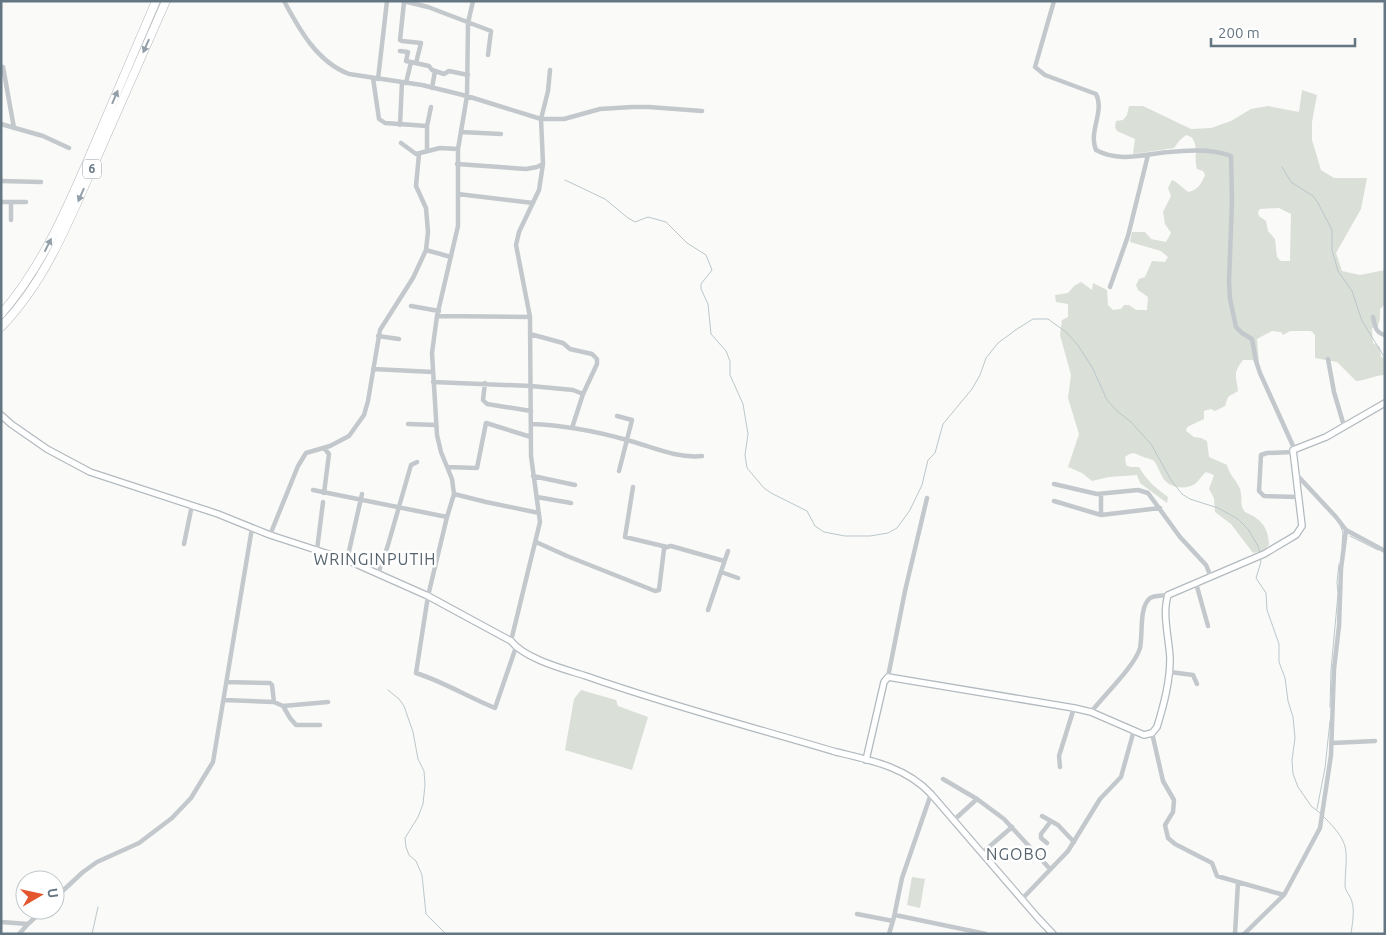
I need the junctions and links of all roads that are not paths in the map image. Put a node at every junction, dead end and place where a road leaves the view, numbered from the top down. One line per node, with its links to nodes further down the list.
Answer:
1 (156, 1): 49 (highway, 6, one-way to 1)
2 (166, 1): 53 (highway, 6, one-way to 53)
3 (284, 1): 16 (street)
4 (387, 1): 16 (street)
5 (403, 1): 8 (street); 11 (street)
6 (472, 1): 8 (street)
7 (1054, 1): 34 (street)
8 (468, 22): 10 (street); 15 (street)
9 (400, 51): 11 (street)
10 (488, 55)
11 (413, 62): 14 (street); 17 (street)
12 (3, 67): 26 (street)
13 (550, 70): 22 (street)
14 (436, 71): 15 (street); 18 (street)
15 (468, 75): 19 (street)
16 (375, 79): 17 (street); 24 (street)
17 (404, 82): 18 (street); 24 (street)
18 (432, 88): 19 (street)
19 (467, 96): 22 (street); 27 (street)
20 (431, 107): 25 (street)
21 (702, 111): 22 (street)
22 (540, 119): 36 (street)
23 (1, 124): 26 (street)
24 (400, 124): 25 (street)
25 (428, 126): 32 (street)
26 (14, 128): 30 (street)
27 (460, 132): 28 (street); 31 (street)
28 (500, 134)
29 (401, 143): 33 (street)
30 (69, 148)
31 (458, 149): 32 (street); 35 (street)
32 (428, 151): 33 (street)
33 (419, 154): 45 (street)
34 (1148, 155): 47 (street); 77 (street)
35 (457, 164): 36 (street); 39 (street)
36 (543, 164): 43 (street)
37 (1, 181): 38 (street)
38 (41, 182)
39 (458, 194): 43 (street); 46 (street)
40 (1, 202): 41 (street)
41 (11, 202): 42 (street); 44 (street)
42 (26, 202)
43 (533, 203): 51 (street)
44 (11, 220)
45 (426, 250): 46 (street); 56 (street)
46 (451, 257): 50 (street)
47 (1110, 287)
48 (411, 306): 50 (street)
49 (1, 314)
50 (438, 314): 51 (street); 60 (street)
51 (530, 317): 54 (street)
52 (1373, 317): 55 (street)
53 (1, 327)
54 (530, 334): 63 (street); 64 (street)
55 (1385, 335)
56 (378, 336): 57 (street); 59 (street)
57 (399, 339)
58 (1328, 359): 72 (street)
59 (373, 369): 60 (street); 76 (street)
60 (433, 372): 61 (street)
61 (433, 382): 62 (street); 71 (street)
62 (485, 383): 63 (street); 66 (street)
63 (531, 386): 64 (street); 66 (street)
64 (583, 394): 73 (street)
65 (1385, 403): 72 (main road)
66 (531, 411): 70 (street)
67 (1, 415): 98 (main road)
68 (617, 416): 75 (street)
69 (408, 424): 71 (street)
70 (531, 424): 73 (street); 74 (street)
71 (436, 425): 80 (street)
72 (1344, 426): 77 (main road)
73 (572, 428): 75 (street)
74 (531, 437): 80 (street); 83 (street)
75 (627, 440): 78 (street); 81 (street)
76 (324, 448): 88 (street); 106 (street)
77 (1294, 450): 82 (main road); 93 (street)
78 (702, 456)
79 (417, 462): 99 (street)
80 (447, 466): 89 (street)
81 (619, 471)
82 (1296, 474): 93 (main road); 105 (street)
83 (533, 476): 85 (street); 92 (street)
84 (1054, 484): 90 (street)
85 (575, 485)
86 (634, 487): 109 (street)
87 (313, 490): 88 (street)
88 (324, 492): 91 (street)
89 (454, 494): 101 (street); 103 (street)
90 (1101, 494): 100 (street); 102 (street)
91 (361, 497): 99 (street); 113 (street)
92 (538, 497): 97 (street); 101 (street)
93 (1298, 497): 117 (main road)
94 (927, 498): 127 (street)
95 (1054, 501): 102 (street)
96 (322, 502): 110 (street)
97 (571, 503)
98 (192, 505): 104 (main road); 108 (street)
99 (399, 506): 103 (street); 116 (street)
100 (1160, 508): 102 (street); 117 (street)
101 (539, 513): 107 (street)
102 (1101, 515)
103 (447, 517): 121 (street)
104 (252, 528): 106 (main road); 128 (street)
105 (1346, 530): 112 (street); 140 (street)
106 (270, 535): 110 (main road)
107 (536, 542): 109 (street); 124 (street)
108 (184, 544)
109 (667, 546): 114 (street)
110 (317, 550): 113 (main road)
111 (728, 551): 114 (street)
112 (1385, 551)
113 (347, 560): 116 (main road)
114 (724, 561): 115 (street)
115 (721, 572): 118 (street); 122 (street)
116 (378, 574): 121 (main road)
117 (1211, 577): 119 (main road)
118 (738, 578)
119 (1196, 583): 120 (main road); 123 (street)
120 (1168, 595): 126 (main road); 135 (street)
121 (428, 596): 124 (main road); 125 (street)
122 (708, 610)
123 (1208, 626)
124 (511, 641): 125 (main road)
125 (516, 647): 141 (main road)
126 (1170, 672): 129 (street); 138 (main road)
127 (888, 677): 134 (main road); 141 (main road)
128 (227, 682): 130 (street); 131 (street)
129 (1197, 684)
130 (224, 700): 131 (street); 155 (street)
131 (274, 702): 133 (street)
132 (328, 702): 133 (street)
133 (283, 706): 136 (street)
134 (1074, 708): 135 (main road); 142 (street)
135 (1092, 712): 137 (main road)
136 (320, 725)
137 (1134, 730): 138 (main road); 150 (street)
138 (1152, 733): 154 (street)
139 (1375, 741): 140 (street)
140 (1332, 743): 156 (street)
141 (866, 760): 144 (main road)
142 (1060, 767)
143 (943, 779): 145 (street)
144 (931, 794): 147 (main road); 159 (street)
145 (977, 798): 147 (street); 149 (street)
146 (1042, 816): 148 (street)
147 (954, 820): 152 (main road)
148 (1052, 821): 150 (street); 151 (street)
149 (1012, 827): 152 (street); 153 (street)
150 (1074, 842): 153 (street)
151 (1046, 843)
152 (982, 853): 157 (main road)
153 (1050, 869): 157 (street)
154 (1238, 882): 156 (street); 168 (street)
155 (65, 889)
156 (1284, 895): 169 (street)
157 (1022, 899): 167 (main road)
158 (857, 914): 161 (street)
159 (894, 915): 161 (street); 166 (street)
160 (32, 920): 163 (street)
161 (893, 921): 165 (street)
162 (1, 922): 163 (street)
163 (28, 924): 164 (street)
164 (19, 934)
165 (889, 934)
166 (986, 934)
167 (1053, 934)
168 (1235, 934)
169 (1244, 934)

